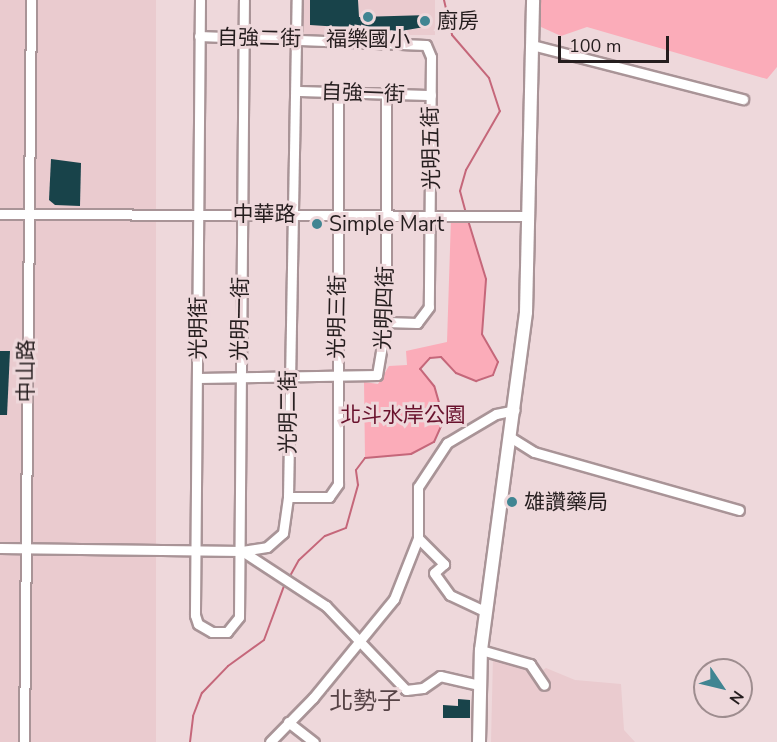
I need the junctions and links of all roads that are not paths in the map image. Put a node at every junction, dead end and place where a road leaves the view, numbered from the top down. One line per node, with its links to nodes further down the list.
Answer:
1 (31, 0): 17 (street, 中山路)
2 (200, 0): 6 (street, 光明街)
3 (244, 0): 7 (street, 光明一街)
4 (297, 0): 8 (street, 光明二街)
5 (533, 0): 10 (main road)
6 (200, 36): 7 (street, 自強二街); 18 (street, 光明街)
7 (243, 37): 8 (street, 自強二街); 19 (street, 光明一街)
8 (297, 39): 9 (street, 自強二街); 11 (street, 光明二街)
9 (426, 45): 14 (street, 光明五街)
10 (532, 45): 15 (street); 24 (main road)
11 (296, 91): 12 (street, 自強一街); 20 (street, 光明二街)
12 (338, 93): 13 (street, 自強一街); 21 (street, 光明三街)
13 (386, 95): 14 (street, 自強一街); 22 (street, 光明四街)
14 (431, 95): 23 (street, 光明五街)
15 (743, 99)
16 (0, 214): 17 (street, 中華路)
17 (27, 214): 18 (street, 中華路); 35 (street, 中山路)
18 (197, 214): 19 (street, 中華路); 29 (street, 光明街)
19 (242, 214): 20 (street, 中華路); 26 (street, 光明一街)
20 (293, 214): 21 (street, 中華路); 27 (street, 光明二街)
21 (339, 215): 22 (street, 中華路); 28 (street, 光明三街)
22 (386, 216): 23 (street, 中華路); 25 (street, 光明四街)
23 (432, 216): 24 (street, 中華路); 25 (street, 光明五街)
24 (528, 216): 30 (main road)
25 (386, 322): 28 (street, 光明四街)
26 (239, 376): 27 (street, 光明四街); 29 (street, 光明四街); 38 (street, 光明一街)
27 (288, 377): 28 (street, 光明四街); 32 (street, 光明二街)
28 (336, 377): 32 (street, 光明三街)
29 (198, 378): 37 (street, 光明街)
30 (514, 410): 31 (main road); 34 (street)
31 (510, 437): 33 (street); 39 (main road)
32 (288, 497): 38 (street, 光明二街)
33 (739, 510)
34 (418, 538): 39 (street); 41 (street)
35 (26, 548): 36 (street, 光明二街); 37 (street, 光明二街); 46 (street, 中山路)
36 (0, 549)
37 (198, 551): 38 (street, 光明二街); 40 (street, 光明街)
38 (242, 551): 40 (street, 光明一街); 41 (street)
39 (486, 612): 42 (main road)
40 (227, 632)
41 (357, 642): 43 (street); 45 (street)
42 (481, 650): 43 (main road); 44 (street)
43 (479, 684): 49 (main road)
44 (544, 685)
45 (288, 722): 47 (street); 48 (street)
46 (24, 742)
47 (270, 742)
48 (314, 742)
49 (479, 742)

